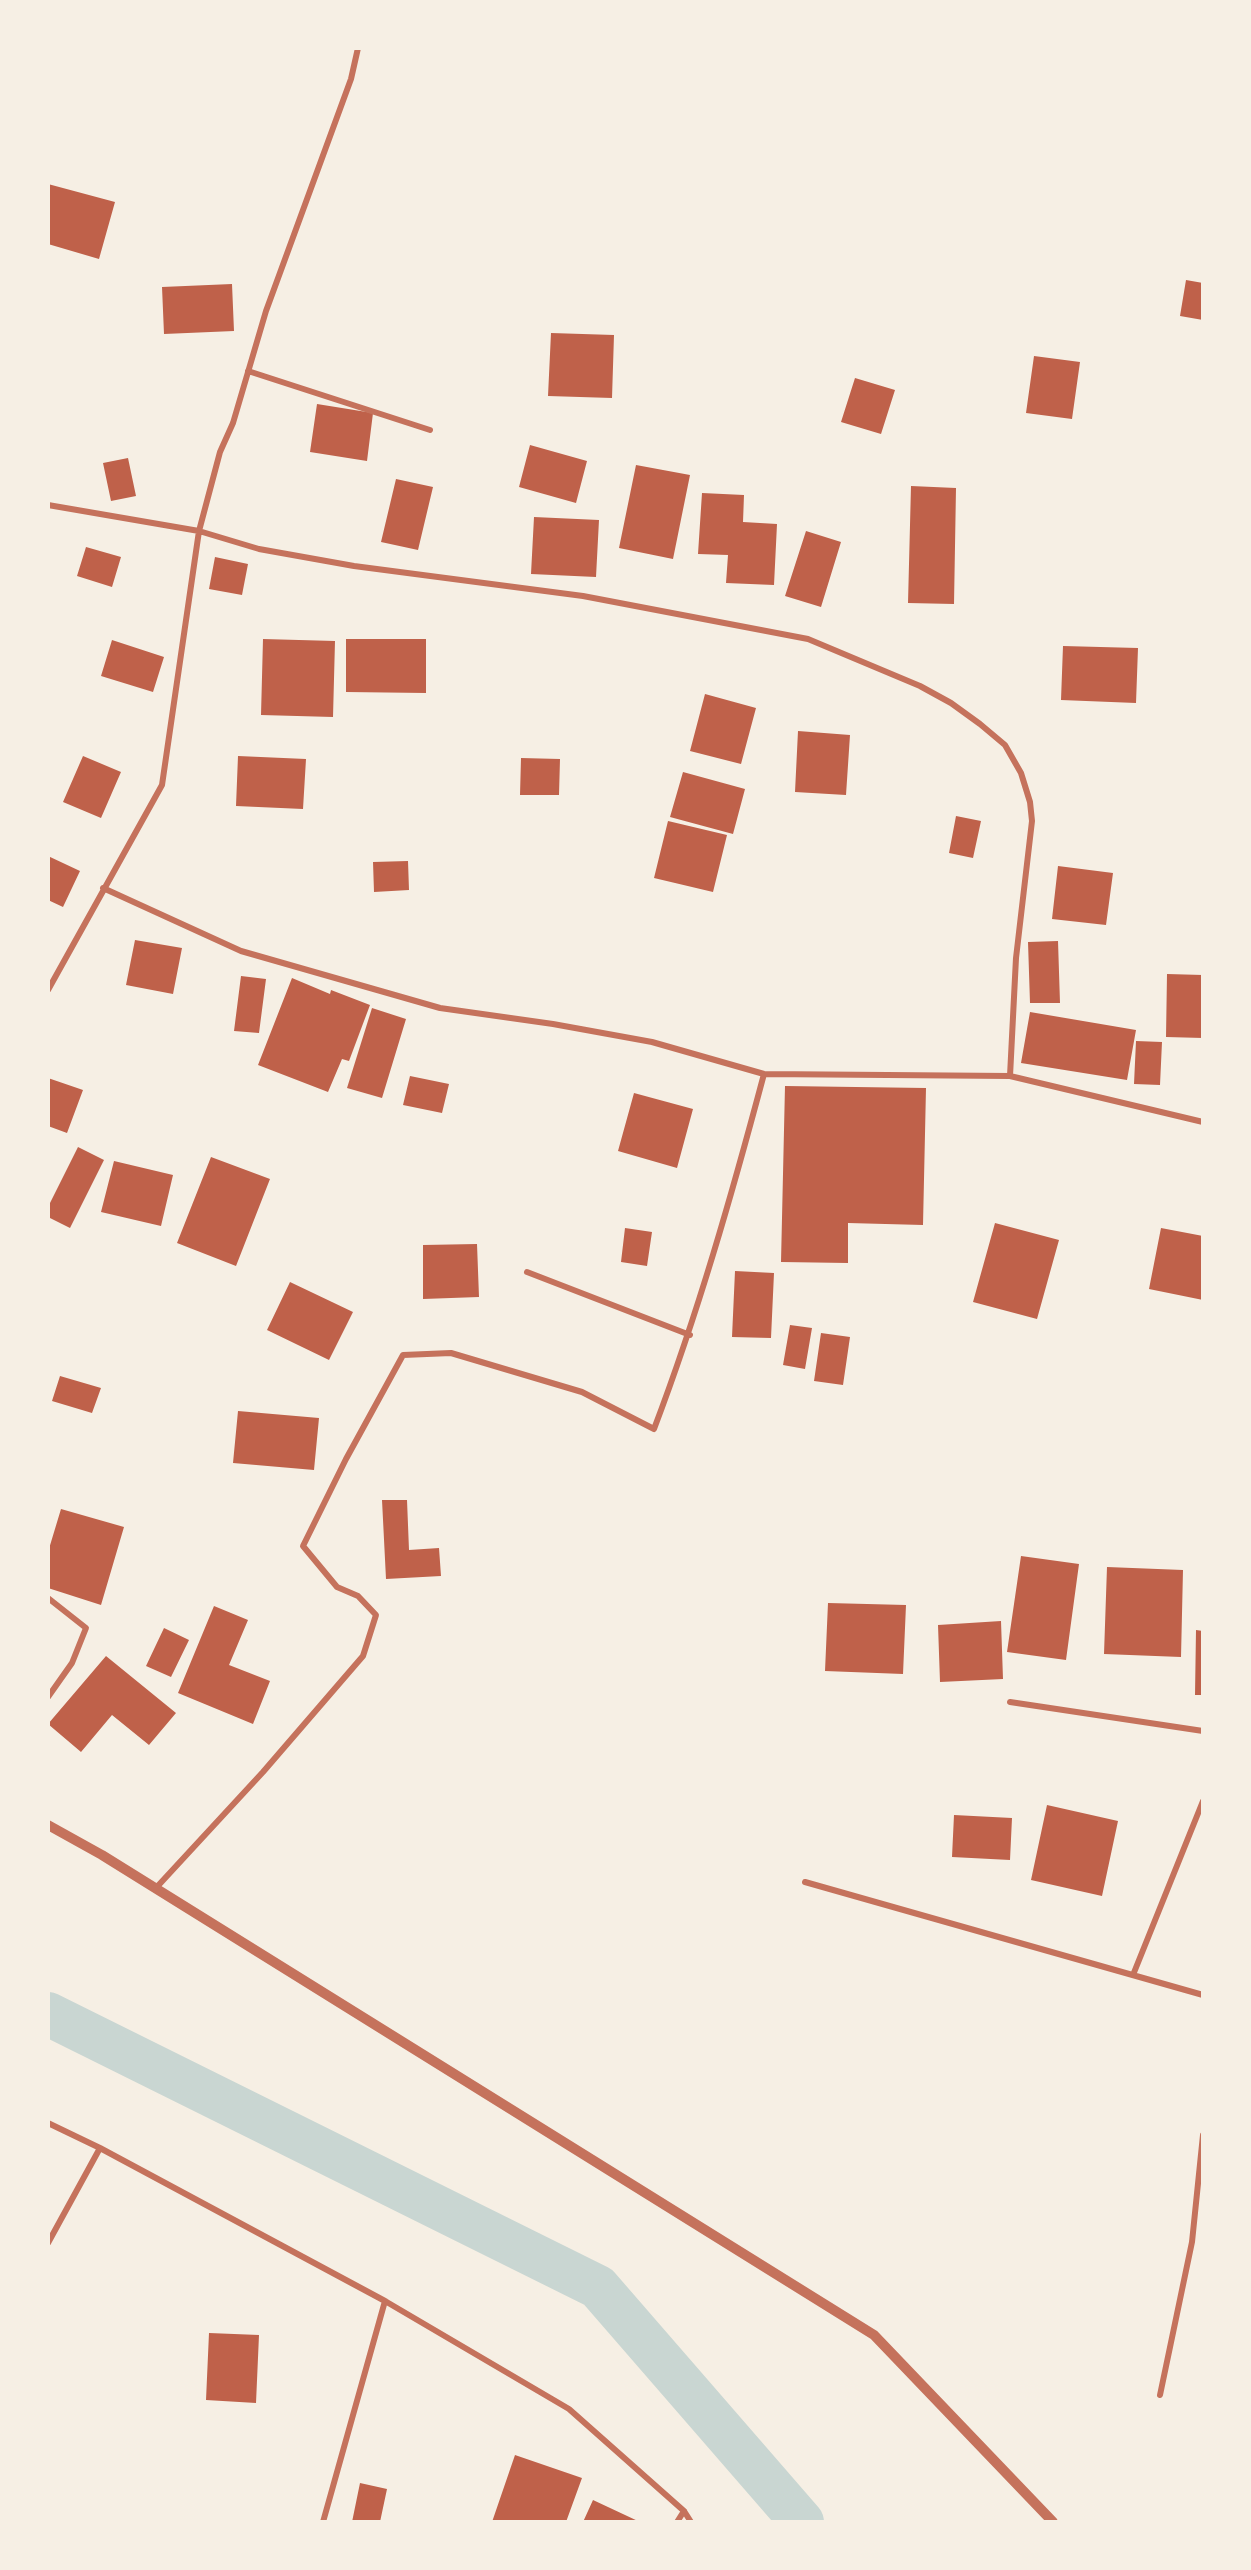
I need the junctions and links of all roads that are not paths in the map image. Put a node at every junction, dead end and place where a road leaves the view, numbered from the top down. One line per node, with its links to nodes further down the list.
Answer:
1 (358, 48): 2 (street)
2 (248, 371): 3 (street); 5 (street)
3 (430, 430)
4 (48, 505): 5 (street)
5 (199, 531): 6 (street); 9 (street)
6 (104, 888): 7 (street); 8 (street)
7 (48, 990)
8 (764, 1074): 9 (street); 12 (street)
9 (1010, 1076): 10 (street)
10 (1203, 1122)
11 (527, 1272): 12 (street)
12 (690, 1335): 20 (street)
13 (48, 1598): 14 (street)
14 (48, 1697)
15 (1010, 1702): 16 (street)
16 (1203, 1731)
17 (1203, 1801): 21 (street)
18 (48, 1825): 20 (street)
19 (805, 1882): 21 (street)
20 (155, 1889): 33 (street)
21 (1133, 1975): 22 (street)
22 (1203, 1995)
23 (48, 2123): 25 (street)
24 (1203, 2135): 28 (street)
25 (100, 2148): 26 (street); 27 (street)
26 (48, 2243)
27 (384, 2301): 29 (street); 30 (street)
28 (1160, 2395)
29 (684, 2511): 31 (street); 32 (street)
30 (323, 2522)
31 (677, 2522)
32 (691, 2522)
33 (1053, 2522)

